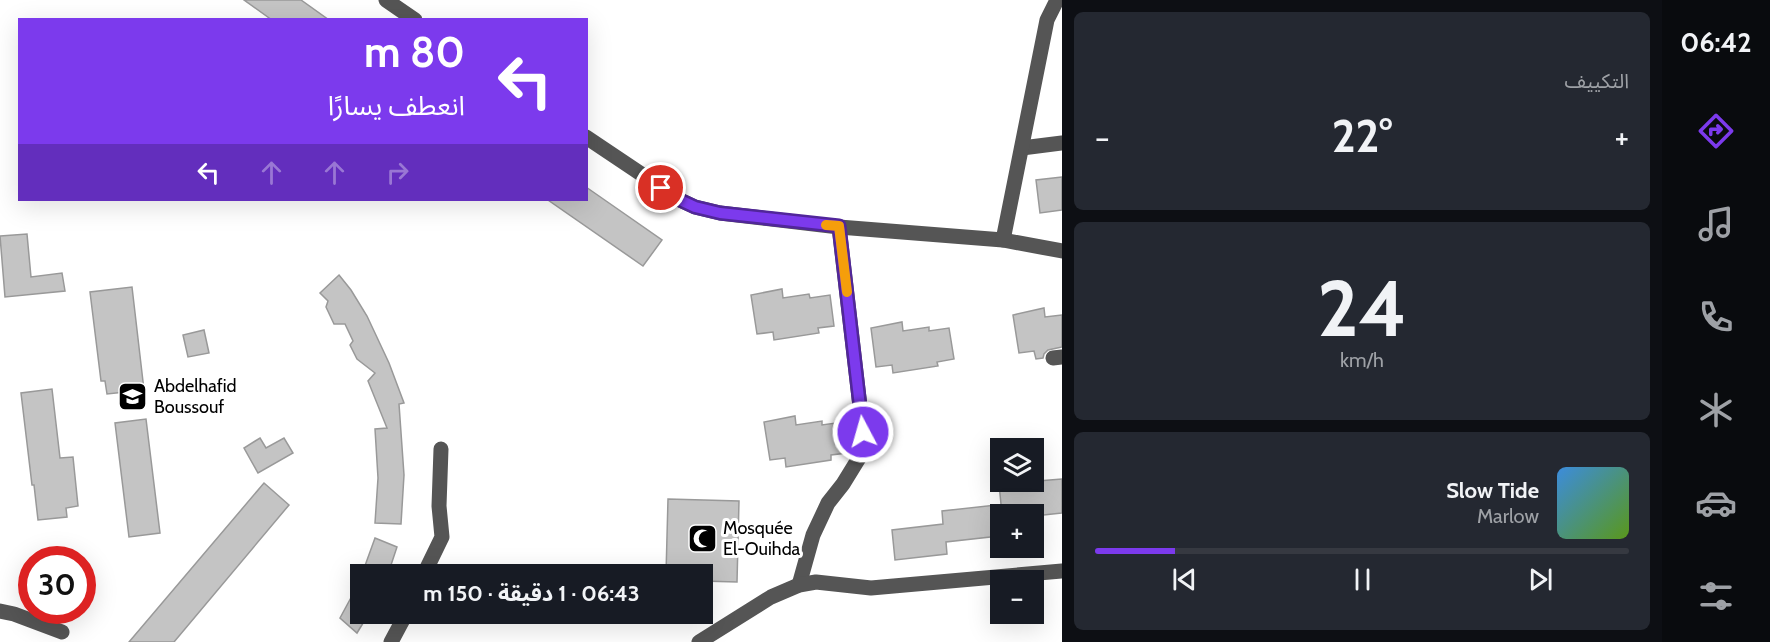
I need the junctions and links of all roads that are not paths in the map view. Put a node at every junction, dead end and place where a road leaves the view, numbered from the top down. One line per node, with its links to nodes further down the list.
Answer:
1 (386, 0): 3 (street)
2 (1057, 0): 6 (street)
3 (412, 18)
4 (588, 138): 7 (street)
5 (1062, 142): 6 (street)
6 (1022, 148): 8 (street)
7 (839, 226): 8 (street); 13 (street)
8 (1003, 240): 9 (street)
9 (1062, 251)
10 (441, 449): 11 (street)
11 (429, 564)
12 (1062, 572): 13 (street)
13 (799, 585): 18 (street)
14 (0, 611): 16 (street)
15 (401, 624): 17 (street)
16 (62, 632)
17 (391, 642)
18 (699, 642)

